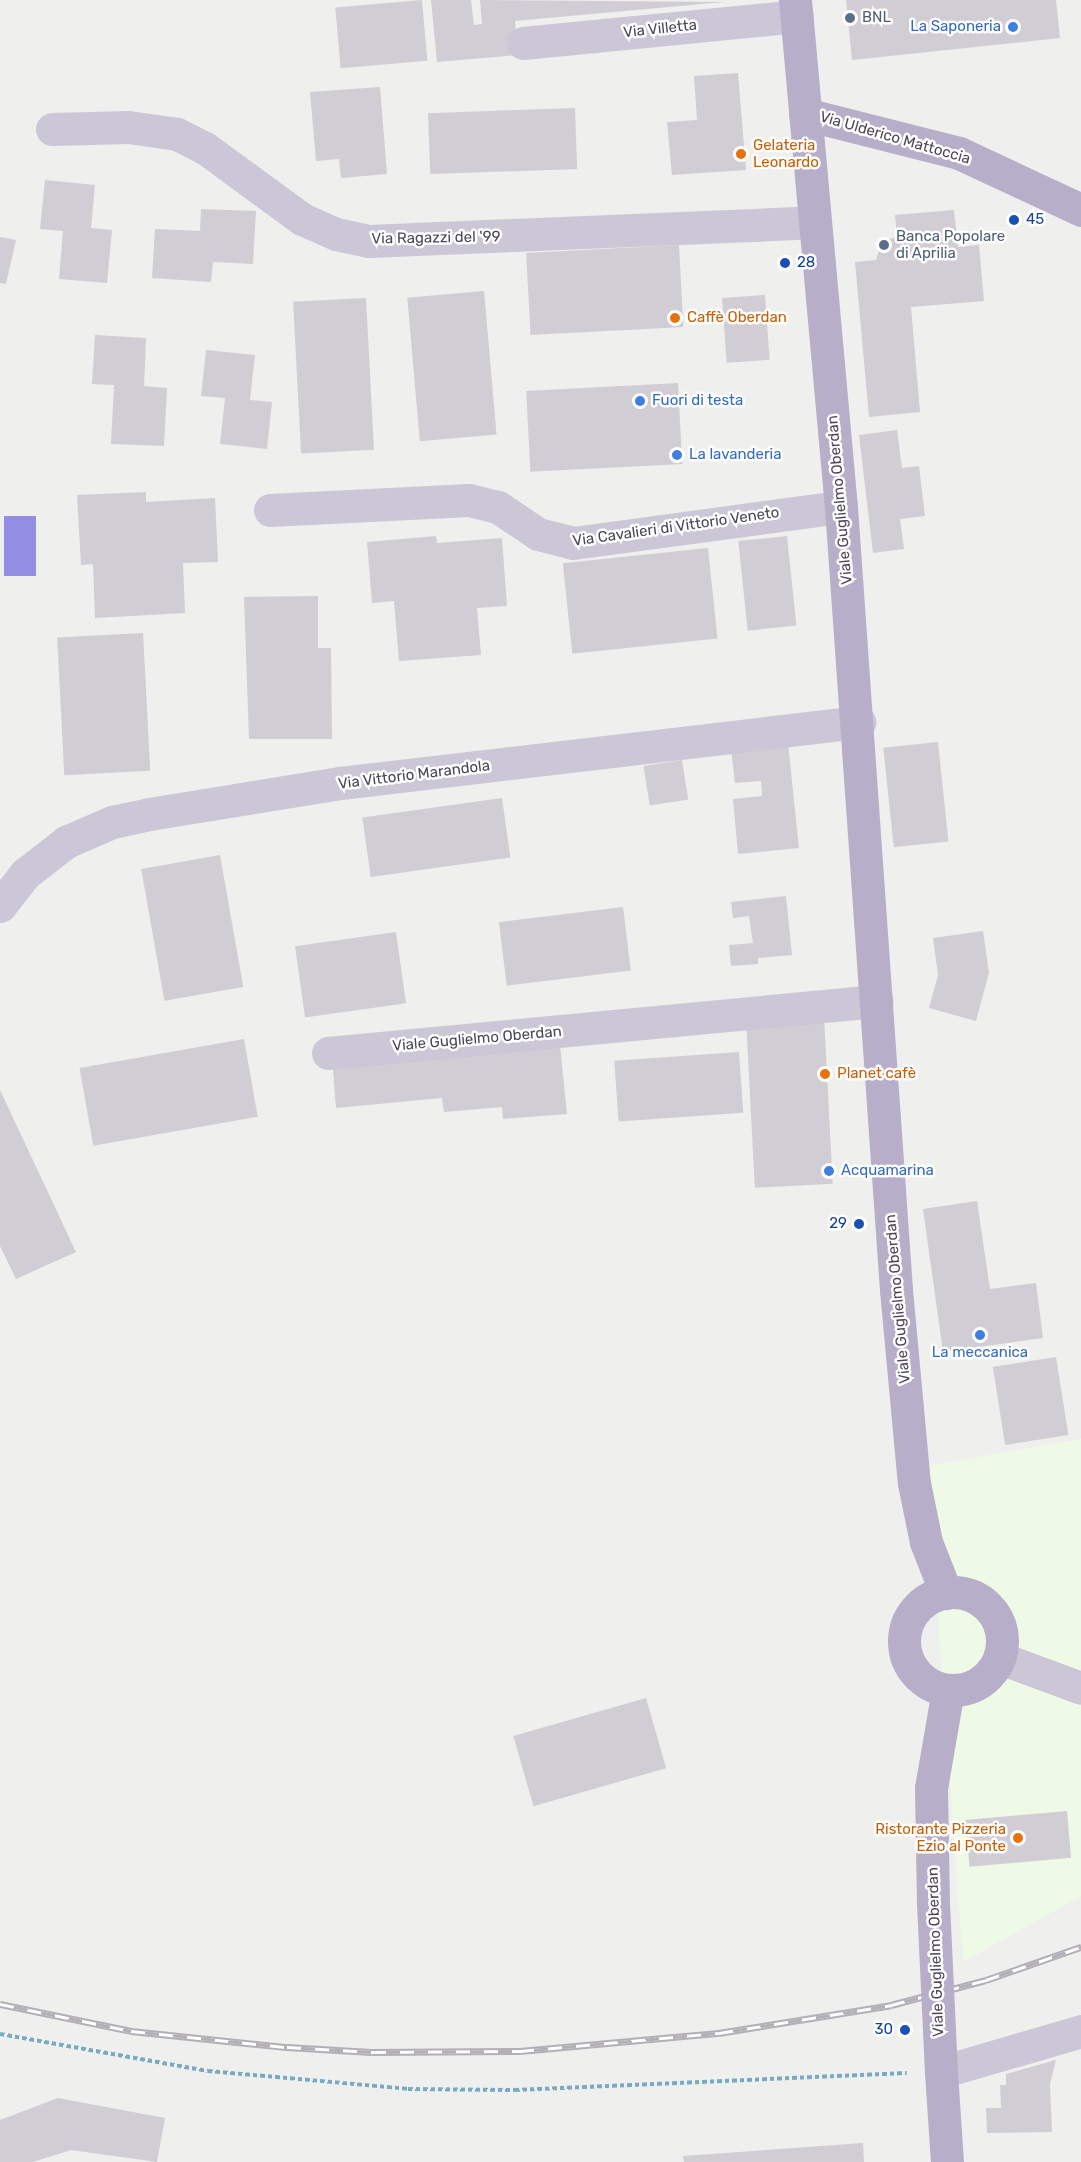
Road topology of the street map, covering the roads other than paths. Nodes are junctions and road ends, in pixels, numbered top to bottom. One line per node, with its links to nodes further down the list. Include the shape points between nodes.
1 (796, 8): 2 (street, Via Villetta); 3 (main road, Viale Guglielmo Oberdan)
2 (523, 43)
3 (805, 114): 5 (main road, Via Ulderico Mattoccia, via 959,153); 6 (main road, Viale Guglielmo Oberdan)
4 (51, 129): 6 (street, Via Ragazzi del '99, via 134,127 177,134 205,148 302,219 336,234 369,241)
5 (1081, 210)
6 (815, 222): 7 (main road, Viale Guglielmo Oberdan)
7 (841, 507): 8 (street, Via Cavalieri di Vittorio Veneto, via 573,543 538,534 498,507 470,500); 9 (main road, Viale Guglielmo Oberdan)
8 (270, 510)
9 (859, 722): 10 (street, Via Vittorio Marandola, via 340,783 148,813 112,822 66,842 25,874); 11 (main road, Viale Guglielmo Oberdan)
10 (0, 906)
11 (877, 1001): 12 (street, Viale Guglielmo Oberdan); 13 (main road, Viale Guglielmo Oberdan, via 914,1483 926,1542)
12 (328, 1053)
13 (946, 1593): 14 (main road, via 968,1593 994,1612 1001,1626); 16 (main road, via 922,1602 911,1614 903,1644 915,1673 927,1684)
14 (1000, 1658): 15 (street); 16 (main road, via 982,1681 969,1688)
15 (1081, 1688)
16 (948, 1690): 18 (main road, Viale Guglielmo Oberdan, bridge, via 931,1788)
17 (1081, 2031): 18 (street)
18 (941, 2072): 19 (main road, Viale Guglielmo Oberdan)
19 (947, 2162)

